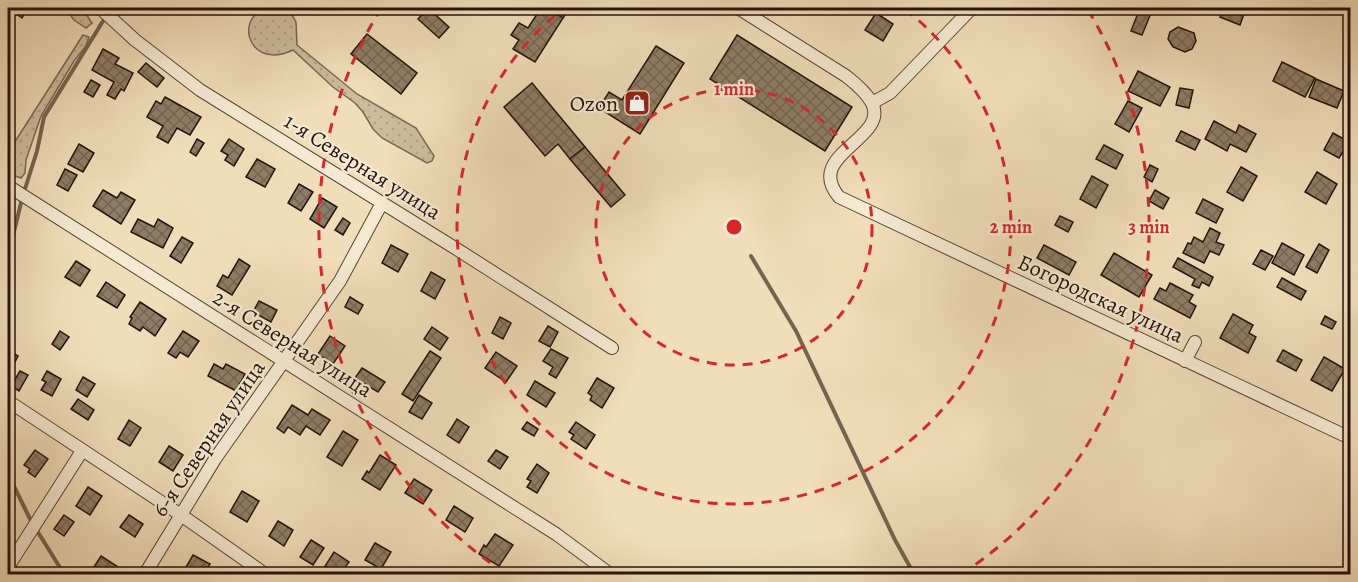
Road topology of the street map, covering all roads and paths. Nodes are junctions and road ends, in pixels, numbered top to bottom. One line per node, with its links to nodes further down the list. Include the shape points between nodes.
1 (100, 8): 6 (street, 1-я Северная улица, via 200,90)
2 (738, 8): 4 (street, via 846,76)
3 (972, 8): 4 (street, via 890,93)
4 (872, 103): 9 (street, Богородская улица, via 872,121 831,169 831,182 839,197)
5 (8, 186): 10 (street, 2-я Северная улица)
6 (382, 204): 8 (street, 1-я Северная улица); 10 (street, 6-я Северная улица, via 340,281)
7 (1195, 342): 9 (street)
8 (612, 348)
9 (1185, 361): 12 (street, Богородская улица)
10 (284, 363): 14 (street, 6-я Северная улица, via 215,459); 18 (street, 2-я Северная улица, via 556,534)
11 (8, 401): 13 (street)
12 (1350, 438)
13 (82, 450): 14 (street); 15 (street)
14 (181, 515): 16 (street, 6-я Северная улица); 17 (street)
15 (8, 567)
16 (146, 574)
17 (265, 574)
18 (610, 574)

